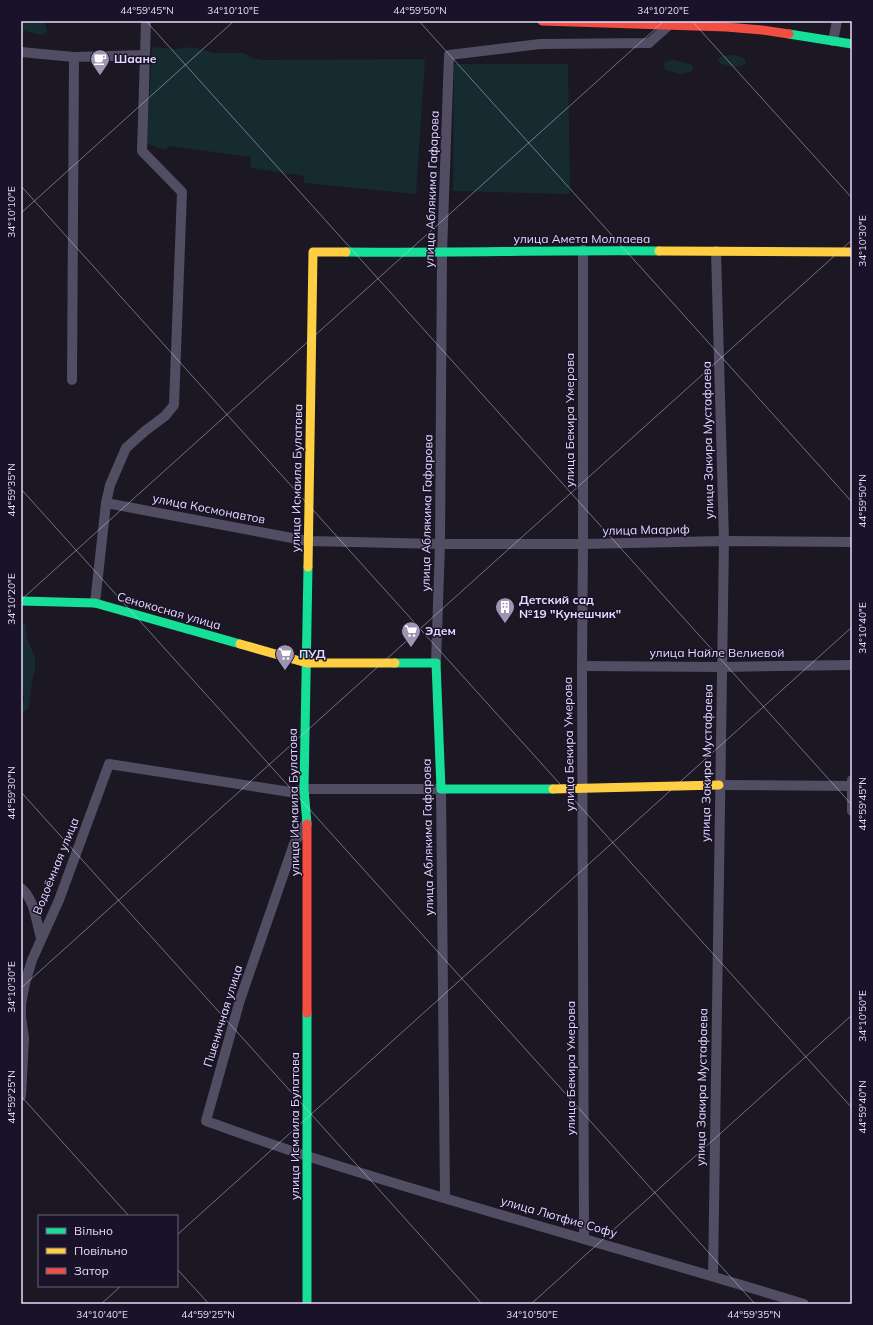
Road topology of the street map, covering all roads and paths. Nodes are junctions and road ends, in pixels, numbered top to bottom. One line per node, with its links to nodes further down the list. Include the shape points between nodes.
1 (146, 21): 10 (street)
2 (542, 21): 4 (street)
3 (837, 21): 7 (street)
4 (618, 22): 6 (street)
5 (745, 25): 6 (street); 7 (street)
6 (668, 26): 16 (street, улица Аблякима Гафарова, via 649,43 540,44 449,55)
7 (833, 41): 8 (street)
8 (852, 44)
9 (21, 52): 11 (street)
10 (145, 55): 11 (street); 18 (street, via 142,151 182,192 174,405 165,416 126,448 110,485)
11 (74, 57): 17 (street)
12 (583, 250): 13 (street, улица Амета Моллаева); 16 (street, улица Амета Моллаева); 23 (street, улица Бекира Умерова)
13 (716, 251): 15 (street, улица Амета Моллаева); 20 (street, улица Закира Мустафаева)
14 (313, 252): 16 (street, улица Амета Моллаева); 19 (street, улица Исмаила Булатова)
15 (852, 252)
16 (442, 253): 22 (street, улица Аблякима Гафарова)
17 (72, 380)
18 (106, 503): 19 (street, улица Космонавтов); 25 (street)
19 (308, 541): 22 (street, улица Космонавтов); 26 (street, улица Исмаила Булатова)
20 (724, 541): 21 (street, улица Маариф); 23 (street, улица Маариф); 30 (street, улица Закира Мустафаева)
21 (852, 542)
22 (440, 544): 23 (street, улица Маариф); 27 (street, улица Аблякима Гафарова)
23 (583, 544): 29 (street, улица Бекира Умерова)
24 (21, 601): 25 (street, Сенокосная улица)
25 (95, 603): 26 (street, Сенокосная улица)
26 (307, 663): 27 (street); 34 (street, улица Исмаила Булатова)
27 (436, 663): 35 (street, улица Аблякима Гафарова)
28 (852, 664): 30 (street, улица Найле Велиевой)
29 (582, 666): 30 (street, улица Найле Велиевой); 36 (street, улица Бекира Умерова)
30 (721, 667): 32 (street, улица Закира Мустафаева)
31 (852, 780): 33 (street)
32 (719, 785): 33 (street); 36 (street); 45 (street, улица Закира Мустафаева)
33 (852, 786): 37 (street)
34 (304, 789): 35 (street); 38 (street, улица Исмаила Булатова); 40 (street, Водоёмная улица, via 290,792 109,764 59,900)
35 (441, 789): 36 (street); 43 (street, улица Аблякима Гафарова)
36 (583, 789): 44 (street, улица Бекира Умерова)
37 (852, 811)
38 (307, 820): 42 (street, улица Исмаила Булатова); 42 (street, Пшеничная улица, via 294,844 240,1000 206,1121)
39 (21, 888): 40 (street, via 32,903)
40 (40, 938): 41 (street, Водоёмная улица, via 21,1004 24,1038)
41 (21, 1096)
42 (307, 1156): 43 (street, улица Лютфие Софу); 46 (street, улица Исмаила Булатова)
43 (445, 1198): 44 (street, улица Лютфие Софу)
44 (584, 1238): 45 (street, улица Лютфие Софу)
45 (713, 1276): 47 (street, улица Лютфие Софу)
46 (307, 1304)
47 (804, 1304)

